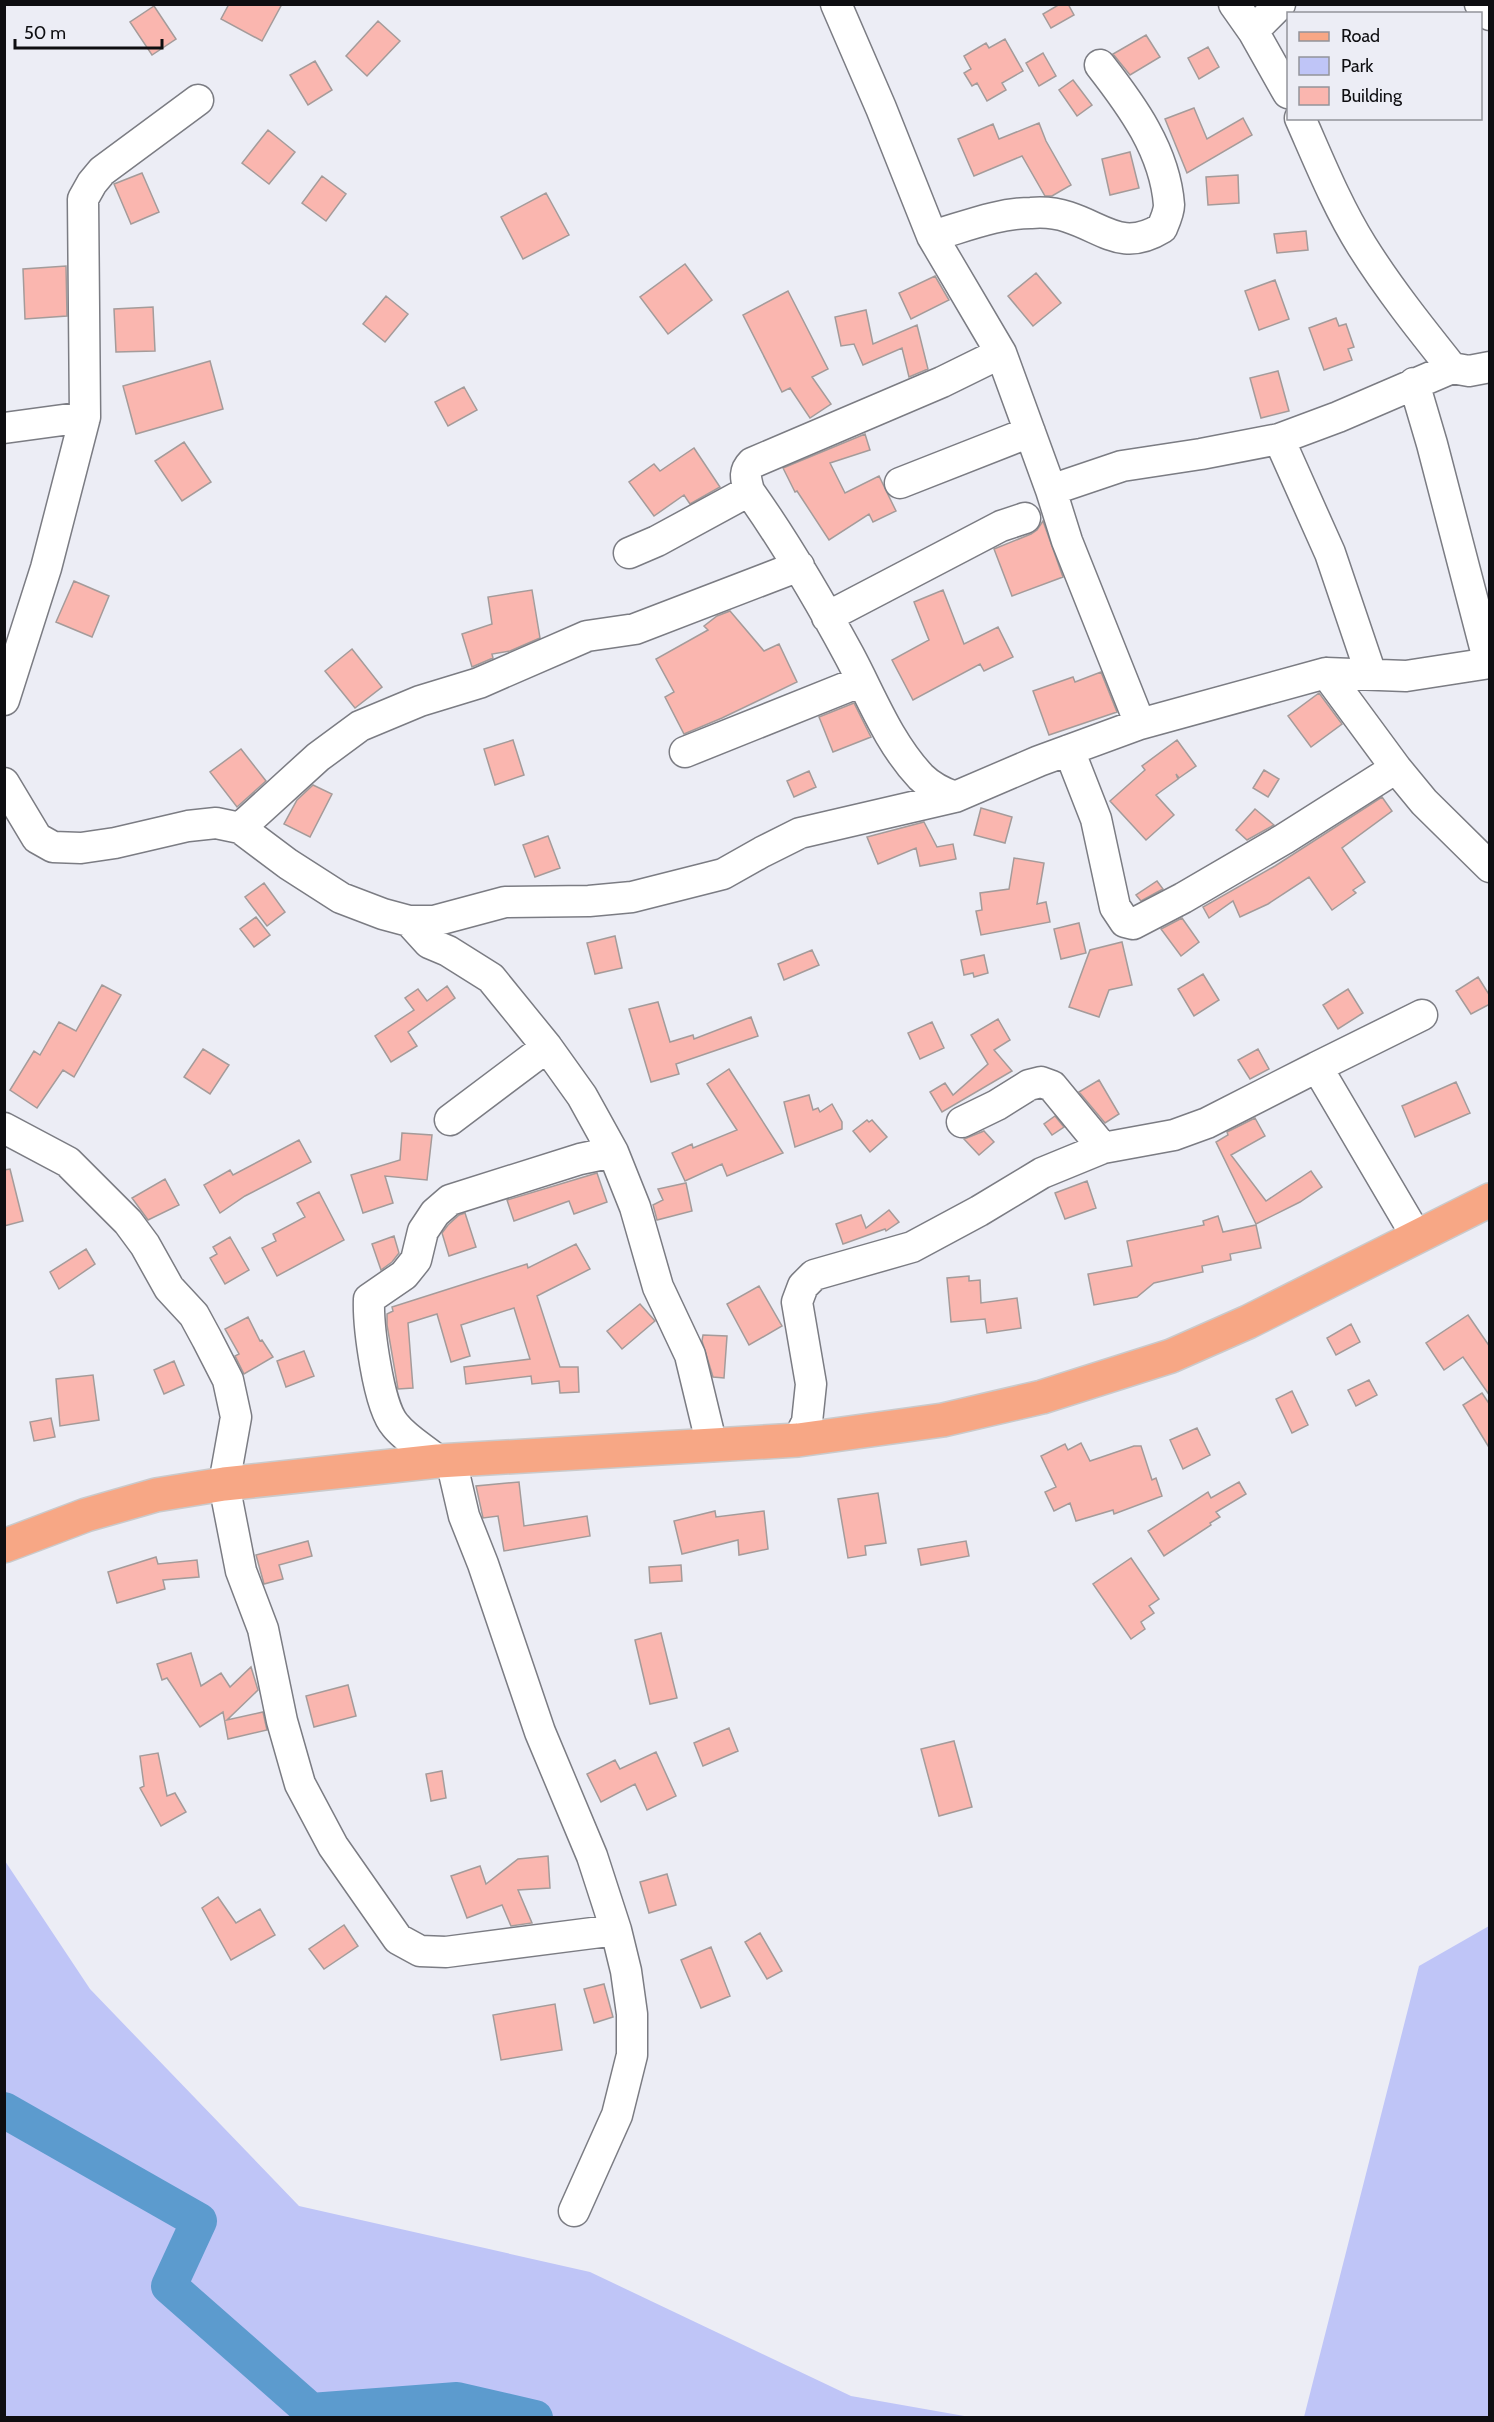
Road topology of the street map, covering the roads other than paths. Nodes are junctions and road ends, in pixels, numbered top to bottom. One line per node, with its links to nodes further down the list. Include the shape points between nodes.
1 (836, 4): 11 (street)
2 (1234, 4): 6 (street)
3 (1280, 4): 6 (street)
4 (1480, 4): 5 (street)
5 (1490, 15)
6 (1253, 31): 8 (street)
7 (1100, 64): 11 (street, via 1143,123 1160,162 1169,207 1162,228 1148,237 1120,239 1068,217 1028,213)
8 (1287, 91)
9 (198, 100): 16 (street, via 102,171 83,199)
10 (1301, 120): 14 (street, via 1361,245)
11 (932, 236): 12 (street)
12 (1001, 353): 18 (street); 22 (street, via 752,463 746,468)
13 (1490, 367): 14 (street, via 1469,371)
14 (1452, 368): 15 (street)
15 (1414, 383): 19 (street); 27 (street)
16 (85, 417): 17 (street); 31 (street, via 46,568)
17 (4, 428)
18 (1030, 432): 20 (street); 21 (street)
19 (1279, 439): 21 (street, via 1122,466); 29 (street, via 1329,553)
20 (900, 483)
21 (1051, 490): 32 (street, via 1066,541)
22 (748, 491): 24 (street); 25 (street)
23 (1025, 518): 26 (street, via 1001,526)
24 (629, 553)
25 (799, 566): 26 (street); 38 (street, via 635,629 587,636 479,683 420,701 360,726 318,757)
26 (827, 617): 30 (street)
27 (1489, 663): 29 (street, via 1406,676)
28 (1326, 673): 29 (street); 32 (street); 35 (street)
29 (1371, 674)
30 (862, 681): 34 (street); 37 (street, via 897,747 920,776 936,790)
31 (4, 700)
32 (1140, 724): 33 (street)
33 (1069, 750): 35 (street, via 1096,819 1115,907 1125,922 1133,924 1284,839); 37 (street)
34 (685, 752)
35 (1396, 768): 39 (street, via 1424,802)
36 (4, 783): 38 (street, via 37,838 52,847 115,843 188,826 216,824)
37 (955, 797): 40 (street, via 800,833 723,874 662,891 589,901 505,902 434,921)
38 (240, 828): 40 (street, via 341,898)
39 (1490, 867)
40 (409, 921): 42 (street, via 429,942 491,978)
41 (1422, 1015): 43 (street)
42 (547, 1047): 44 (street); 48 (street, via 582,1096)
43 (1317, 1067): 47 (street, via 1207,1124 1174,1135); 50 (street)
44 (450, 1120)
45 (962, 1122): 47 (street, via 1041,1082 1052,1086)
46 (4, 1128): 54 (street, via 68,1162 128,1222 169,1288 194,1315 228,1380 237,1417)
47 (1103, 1148): 51 (street, via 1042,1173 912,1247 814,1275 803,1286 797,1302 811,1384 807,1422)
48 (613, 1152): 52 (street, via 635,1208 658,1287 690,1355); 53 (street, via 450,1200 423,1231 416,1260 404,1275 369,1299 373,1345 389,1417)
49 (1490, 1200): 50 (main road)
50 (1416, 1237): 51 (main road, via 1248,1322 1171,1356 1042,1397 944,1420)
51 (798, 1440): 52 (main road)
52 (712, 1446): 53 (main road)
53 (445, 1460): 54 (main road); 56 (street, via 536,1721 592,1856)
54 (224, 1484): 55 (main road, via 146,1498 86,1515); 56 (street, via 241,1571 262,1629 300,1784 333,1846 398,1939 420,1951 446,1952)
55 (4, 1546)
56 (616, 1930): 57 (street, via 632,2014 632,2055 618,2115)
57 (574, 2211)

